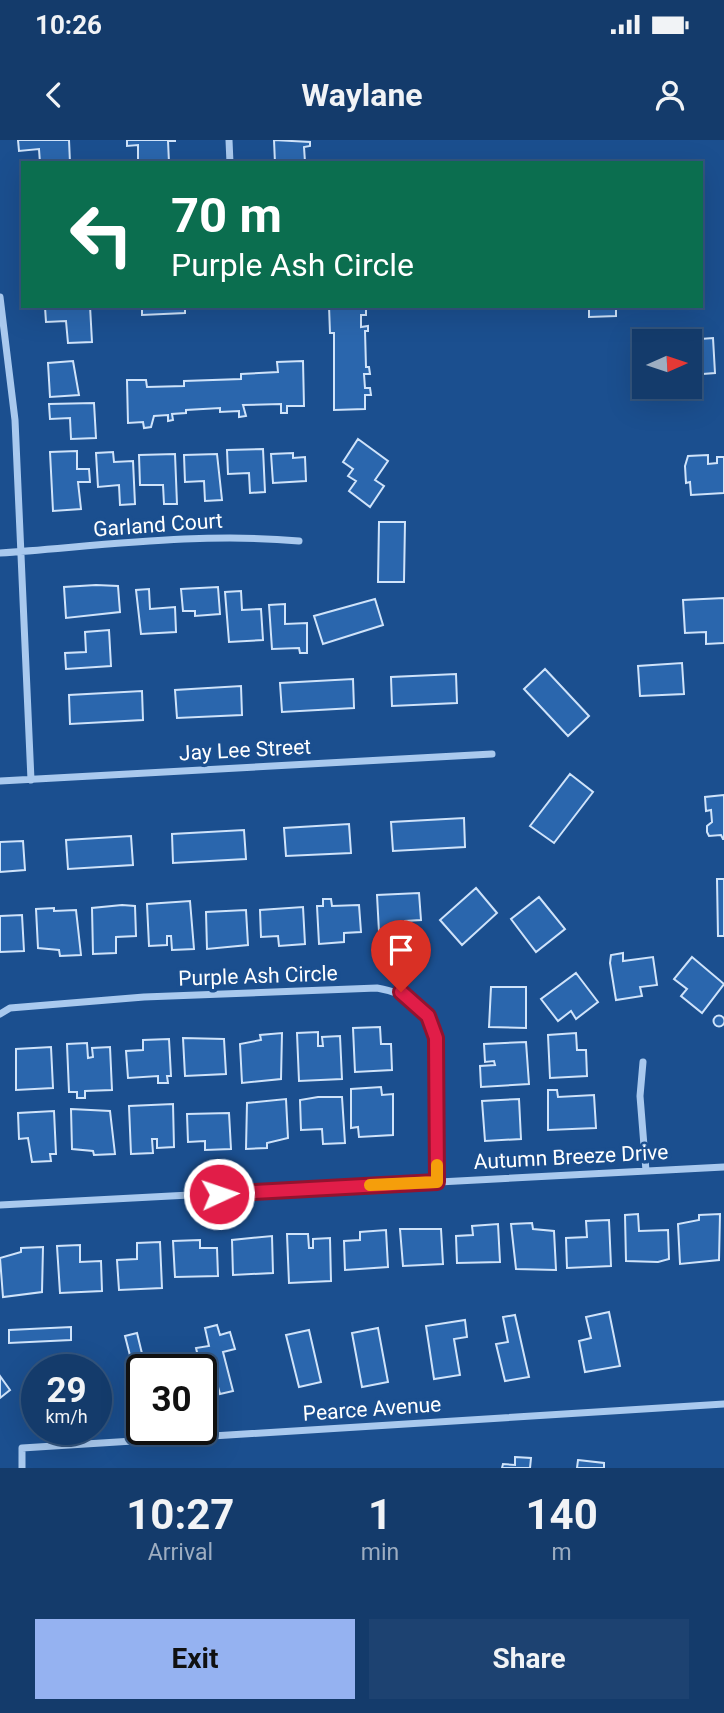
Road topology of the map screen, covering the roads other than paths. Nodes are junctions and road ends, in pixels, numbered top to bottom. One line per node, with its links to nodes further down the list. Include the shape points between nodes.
1 (229, 140): 2 (street)
2 (230, 161)
3 (0, 297): 4 (street)
4 (3, 326): 6 (street, via 15,420)
5 (299, 541): 6 (street, Garland Court, via 206,538)
6 (20, 552): 7 (street, Garland Court); 9 (street)
7 (0, 553)
8 (492, 754): 9 (street, Jay Lee Street)
9 (31, 780): 10 (street, Jay Lee Street)
10 (0, 781)
11 (0, 1014): 15 (street, Purple Ash Circle, via 10,1008 144,998 377,988 401,992 428,1016 436,1038)
12 (643, 1062): 14 (street, via 640,1096)
13 (724, 1167): 14 (street, Autumn Breeze Drive)
14 (646, 1171): 15 (street, Autumn Breeze Drive)
15 (437, 1182): 16 (street, Autumn Breeze Drive)
16 (0, 1205)
17 (724, 1404): 18 (street, Pearce Avenue, via 22,1448)
18 (22, 1468)

